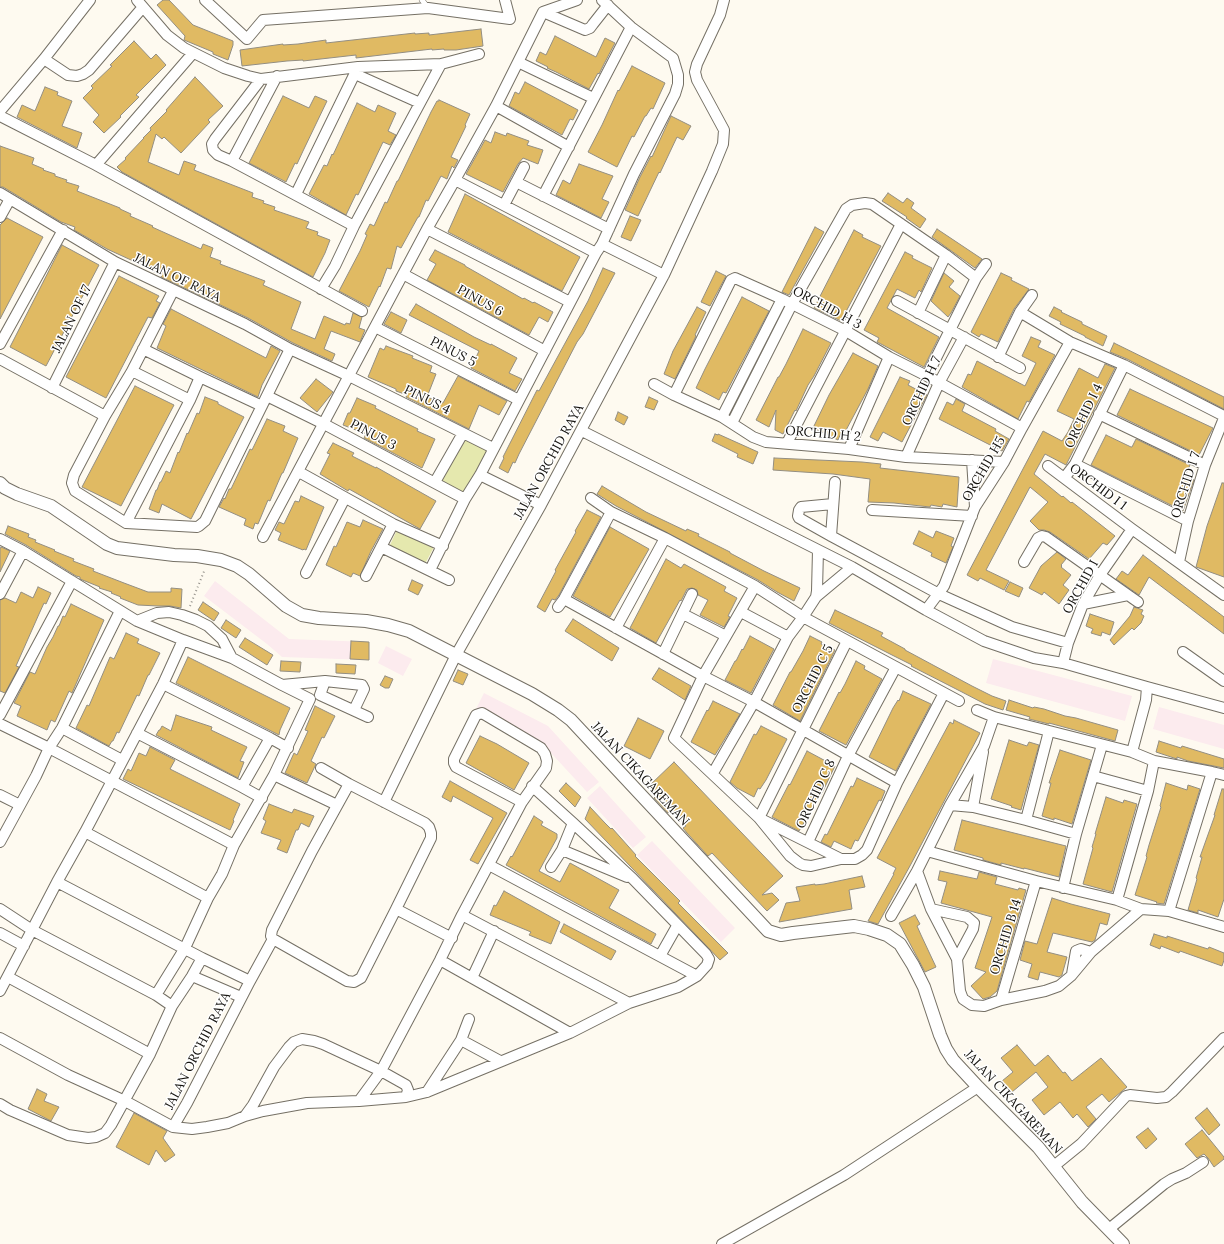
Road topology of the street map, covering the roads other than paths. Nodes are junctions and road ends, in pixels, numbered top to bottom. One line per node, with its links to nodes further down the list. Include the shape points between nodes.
1 (90, 0): 13 (street)
2 (205, 0): 8 (street, via 247,39 263,20)
3 (505, 0): 8 (street, via 510,19)
4 (577, 0): 9 (street)
5 (724, 0): 47 (street, JALAN ORCHID RAYA, via 696,72 697,80 724,130 723,144)
6 (605, 2): 9 (street, via 590,28 585,30); 10 (street)
7 (140, 3): 11 (street, via 167,35); 13 (street, via 89,70 83,74 68,75)
8 (425, 4)
9 (544, 12): 14 (street)
10 (631, 27): 19 (street); 39 (street, via 673,58 678,84)
11 (193, 53): 18 (street, via 224,68); 26 (street)
12 (479, 54): 15 (street)
13 (44, 59): 22 (street)
14 (518, 62): 19 (street); 21 (street)
15 (441, 64): 16 (street); 20 (street)
16 (357, 71): 17 (street); 20 (street); 31 (street)
17 (277, 76): 18 (street); 25 (street)
18 (261, 78): 25 (street, via 212,144 218,155)
19 (593, 98): 24 (street)
20 (420, 103): 37 (street)
21 (496, 106): 24 (street); 28 (street)
22 (0, 111)
23 (0, 116): 26 (street)
24 (569, 147): 32 (street)
25 (232, 161): 31 (street)
26 (96, 165): 49 (street)
27 (524, 167): 29 (street)
28 (455, 180): 34 (street); 38 (street)
29 (516, 182): 32 (street); 34 (street)
30 (0, 193): 33 (street, JALAN OF RAYA)
31 (296, 194): 37 (street)
32 (542, 196): 39 (street)
33 (10, 199): 35 (street); 40 (street, JALAN OF RAYA)
34 (504, 205): 42 (street)
35 (0, 217)
36 (901, 224): 43 (street); 55 (street, via 872,204 852,205 846,209); 61 (street)
37 (354, 226): 49 (street)
38 (426, 229): 46 (street); 54 (street)
39 (609, 229): 41 (street)
40 (63, 230): 44 (street, JALAN OF RAYA); 64 (street)
41 (602, 244): 42 (street); 47 (street)
42 (596, 253): 54 (street)
43 (946, 255): 48 (street); 58 (street)
44 (115, 262): 50 (street, JALAN OF RAYA); 79 (street, JALAN OF 17)
45 (986, 264): 48 (street)
46 (403, 274): 59 (street); 67 (street, PINUS 6)
47 (664, 275): 92 (street, JALAN ORCHID RAYA)
48 (976, 278): 60 (street)
49 (321, 289): 56 (street)
50 (173, 291): 65 (street); 66 (street, JALAN OF RAYA, via 245,324)
51 (1032, 295): 57 (street)
52 (782, 299): 55 (street, ORCHID H 3); 80 (street, ORCHID H 3, via 740,279 731,280); 87 (street)
53 (897, 301): 58 (street)
54 (570, 302): 67 (street)
55 (792, 304): 61 (street, ORCHID H 3); 89 (street)
56 (362, 311)
57 (1020, 312): 63 (street); 68 (street)
58 (918, 313): 60 (street)
59 (375, 327): 74 (street); 83 (street, PINUS 5)
60 (951, 330): 62 (street); 75 (street)
61 (846, 331): 69 (street, ORCHID H 3); 94 (street)
62 (964, 337): 68 (street); 77 (street, ORCHID H 7)
63 (1070, 342): 71 (street); 91 (street, ORCHID H5)
64 (0, 344)
65 (143, 349): 73 (street); 76 (street)
66 (290, 349): 74 (street, JALAN OF RAYA); 81 (street)
67 (545, 351): 83 (street)
68 (998, 356): 72 (street)
69 (889, 357): 75 (street, ORCHID H 3); 96 (street)
70 (0, 359): 79 (street)
71 (1124, 365): 85 (street, ORCHID I 4); 88 (street)
72 (1020, 368)
73 (132, 371): 82 (street); 86 (street)
74 (348, 376): 90 (street); 93 (street, PINUS 4)
75 (928, 376): 77 (street, ORCHID H 3)
76 (200, 377): 82 (street); 84 (street)
77 (939, 383): 91 (street, ORCHID H 3); 97 (street, ORCHID H 7)
78 (654, 384): 80 (street, ORCHID H 2)
79 (52, 388): 86 (street)
80 (674, 395): 87 (street, ORCHID H 2)
81 (267, 396): 84 (street); 90 (street, PINUS 3)
82 (190, 400): 118 (street)
83 (519, 400): 95 (street)
84 (262, 406): 118 (street, via 202,524 197,527)
85 (1099, 414): 100 (street, ORCHID I 4); 102 (street)
86 (105, 416): 118 (street, via 74,475 72,484 75,490)
87 (722, 417): 89 (street, ORCHID H 2)
88 (1224, 417): 102 (street, ORCHID I 7)
89 (732, 423): 94 (street, ORCHID H 2, via 752,437 766,442)
90 (324, 424): 103 (street); 106 (street, PINUS 3)
91 (1022, 428): 99 (street, ORCHID H5)
92 (582, 431): 113 (street, JALAN ORCHID RAYA); 128 (street)
93 (463, 432): 95 (street, PINUS 4); 106 (street)
94 (787, 443): 96 (street, ORCHID H 2)
95 (493, 448): 104 (street)
96 (849, 449): 97 (street, ORCHID H 2)
97 (906, 456): 98 (street, ORCHID H 2)
98 (972, 460): 99 (street, ORCHID H 2); 115 (street)
99 (1004, 462): 115 (street, ORCHID H5)
100 (1074, 464): 105 (street, ORCHID I 4); 117 (street)
101 (1048, 466): 105 (street, ORCHID I 1)
102 (1205, 466): 117 (street, ORCHID I 7)
103 (299, 472): 109 (street); 122 (street)
104 (480, 475): 111 (street); 113 (street)
105 (1065, 477): 120 (street, ORCHID I 1)
106 (435, 482): 111 (street, PINUS 3)
107 (835, 482): 112 (street)
108 (0, 483): 163 (street, JALAN CIKAGAREMAN, via 17,494 51,506 117,548 221,560 248,574 286,606 302,615 388,625 409,631)
109 (345, 498): 119 (street); 133 (street)
110 (591, 498): 116 (street)
111 (466, 500): 125 (street)
112 (833, 504): 121 (street); 121 (street, via 801,507 798,513 799,518)
113 (542, 506): 163 (street, JALAN ORCHID RAYA)
114 (872, 510): 115 (street)
115 (974, 511): 142 (street, ORCHID H5)
116 (611, 512): 123 (street); 145 (street)
117 (1188, 521): 130 (street, ORCHID I 7)
118 (126, 523)
119 (393, 524): 125 (street); 126 (street)
120 (1132, 529): 130 (street, ORCHID I 1); 134 (street, ORCHID I)
121 (831, 536): 142 (street)
122 (263, 537)
123 (665, 538): 138 (street); 155 (street)
124 (0, 539): 127 (street)
125 (443, 546): 131 (street)
126 (382, 547): 131 (street); 135 (street)
127 (23, 551): 137 (street); 140 (street)
128 (819, 555): 132 (street); 139 (street)
129 (1024, 562): 134 (street, via 1038,538 1042,536)
130 (1178, 562): 144 (street, ORCHID I 1)
131 (430, 570): 136 (street)
132 (848, 570): 139 (street); 149 (street)
133 (306, 573)
134 (1100, 575): 143 (street); 147 (street, ORCHID I)
135 (366, 576)
136 (449, 580)
137 (72, 581): 150 (street); 180 (street)
138 (755, 586): 151 (street); 153 (street)
139 (818, 593): 153 (street)
140 (0, 594)
141 (692, 594): 152 (street)
142 (939, 594): 149 (street, ORCHID H5); 160 (street, via 1012,627)
143 (1128, 595): 146 (street); 147 (street)
144 (1224, 595)
145 (564, 599): 148 (street); 155 (street)
146 (1138, 602)
147 (1084, 604): 160 (street, ORCHID I)
148 (558, 608)
149 (926, 610): 165 (street, via 984,641 1034,658)
150 (120, 611): 154 (street); 184 (street)
151 (741, 612): 156 (street); 157 (street)
152 (683, 614): 156 (street); 162 (street)
153 (803, 618): 157 (street); 159 (street)
154 (137, 621): 158 (street); 164 (street, via 157,613 169,612 186,616 208,626 222,639)
155 (616, 628): 162 (street)
156 (726, 636): 167 (street)
157 (788, 637): 176 (street)
158 (183, 640): 164 (street); 170 (street)
159 (847, 641): 166 (street); 185 (street, ORCHID C 5)
160 (1068, 643): 165 (street, ORCHID I)
161 (1183, 652): 169 (street)
162 (663, 654): 167 (street)
163 (456, 655): 211 (street, JALAN ORCHID RAYA); 276 (street, JALAN CIKAGAREMAN, via 532,694 571,720 768,931 781,935 854,926 887,936 900,944 924,987 946,1048 958,1066)
164 (232, 658): 171 (street)
165 (1063, 663): 172 (street)
166 (896, 667): 173 (street); 194 (street, ORCHID C 8)
167 (704, 676): 176 (street); 199 (street, via 674,738)
168 (325, 681): 171 (street); 174 (street); 178 (street, via 362,685 364,689)
169 (1224, 681)
170 (163, 684): 187 (street); 188 (street)
171 (282, 685): 174 (street)
172 (1147, 687): 177 (street); 193 (street)
173 (944, 693): 175 (street); 204 (street)
174 (315, 697): 178 (street); 192 (street)
175 (959, 701)
176 (754, 702): 185 (street); 199 (street)
177 (1224, 708)
178 (354, 710): 181 (street)
179 (977, 710): 182 (street)
180 (0, 715)
181 (368, 717)
182 (994, 717): 186 (street); 190 (street)
183 (0, 724): 191 (street)
184 (62, 728): 191 (street); 195 (street)
185 (802, 729): 194 (street); 217 (street, ORCHID C 5)
186 (1049, 731): 189 (street); 218 (street)
187 (137, 733): 195 (street); 207 (street)
188 (270, 738): 192 (street); 207 (street)
189 (1102, 745): 193 (street); 202 (street)
190 (984, 746): 215 (street); 216 (street)
191 (49, 748): 203 (street); 213 (street)
192 (288, 748): 200 (street)
193 (1132, 752): 196 (street)
194 (848, 756): 204 (street); 223 (street, ORCHID C 8)
195 (122, 760): 203 (street)
196 (1154, 761): 198 (street); 208 (street)
197 (321, 768): 205 (street)
198 (1212, 772): 201 (street); 241 (street)
199 (713, 773): 217 (street)
200 (274, 775): 210 (street); 214 (street)
201 (1224, 775)
202 (1093, 776): 208 (street); 221 (street)
203 (111, 781): 220 (street); 224 (street)
204 (897, 782): 227 (street, via 867,850 855,860)
205 (349, 784): 211 (street); 214 (street, JALAN ORCHID RAYA)
206 (532, 786): 212 (street); 212 (street, via 546,768 547,761 541,748 482,713 476,715 454,759 456,767); 219 (street)
207 (242, 788): 210 (street)
208 (1148, 791): 236 (street)
209 (0, 795): 213 (street)
210 (262, 798): 224 (street)
211 (384, 802): 239 (street, via 425,823 431,833 431,838)
212 (522, 802): 228 (street)
213 (20, 805): 222 (street)
214 (337, 805): 250 (street, JALAN ORCHID RAYA, via 272,930)
215 (950, 805): 216 (street); 226 (street)
216 (973, 807): 218 (street)
217 (759, 818): 223 (street); 227 (street, via 790,856 804,865 811,866)
218 (1026, 820): 221 (street)
219 (574, 823): 225 (street); 231 (street)
220 (85, 832): 233 (street); 235 (street)
221 (1076, 834): 234 (street)
222 (0, 842)
223 (808, 842): 227 (street)
224 (234, 845): 235 (street)
225 (562, 850): 229 (street); 231 (street)
226 (927, 851): 230 (street); 232 (street)
227 (841, 859)
228 (489, 865): 242 (street); 253 (street)
229 (552, 867)
230 (917, 871): 240 (street); 243 (street)
231 (633, 879): 245 (street)
232 (1036, 881): 234 (street); 265 (street, ORCHID B 14)
233 (57, 882): 246 (street); 252 (street)
234 (1063, 888): 236 (street)
235 (208, 898): 252 (street)
236 (1117, 900): 237 (street)
237 (1141, 908): 241 (street); 265 (street, via 1091,952 1082,949 1076,951 1071,976 1059,986)
238 (0, 909): 246 (street)
239 (396, 909): 249 (street); 250 (street, via 361,978 354,982 347,981)
240 (931, 909): 255 (street); 255 (street, via 967,916 974,923 974,929)
241 (1169, 911): 244 (street)
242 (462, 916): 247 (street); 249 (street)
243 (891, 916)
244 (1223, 923)
245 (678, 926): 253 (street); 258 (street, via 709,959)
246 (32, 930): 251 (street); 263 (street)
247 (494, 931): 260 (street); 266 (street)
248 (0, 933): 251 (street)
249 (452, 938): 256 (street)
250 (273, 939): 261 (street, JALAN ORCHID RAYA)
251 (24, 946): 259 (street)
252 (185, 948): 254 (street); 263 (street)
253 (660, 956): 258 (street)
254 (202, 958): 257 (street); 261 (street)
255 (957, 959): 265 (street, via 963,999 972,1005 984,1006)
256 (440, 960): 260 (street); 275 (street)
257 (192, 976): 264 (street); 267 (street)
258 (697, 976): 266 (street, via 678,986)
259 (8, 977): 262 (street); 273 (street)
260 (472, 978): 269 (street)
261 (250, 981): 264 (street, JALAN ORCHID RAYA)
262 (0, 991)
263 (156, 995): 267 (street)
264 (241, 997): 283 (street, JALAN ORCHID RAYA)
265 (1001, 1000)
266 (629, 1003): 269 (street)
267 (172, 1006): 273 (street)
268 (469, 1020): 272 (street)
269 (570, 1033): 274 (street)
270 (0, 1038): 279 (street, JALAN ORCHID RAYA, via 68,1075)
271 (1224, 1038): 285 (street, via 1166,1097 1126,1096 1081,1144)
272 (461, 1040): 274 (street); 277 (street)
273 (150, 1054): 279 (street)
274 (500, 1061): 277 (street)
275 (381, 1070): 278 (street, via 406,1086); 280 (street); 282 (street, via 314,1041 298,1040 289,1047 274,1067)
276 (978, 1087): 285 (street, JALAN CIKAGAREMAN); 287 (street, via 844,1175)
277 (427, 1092): 278 (street)
278 (406, 1098): 280 (street)
279 (125, 1101): 281 (street, via 105,1133 88,1138 68,1135); 283 (street, JALAN ORCHID RAYA)
280 (359, 1101): 282 (street, via 307,1103)
281 (0, 1104)
282 (245, 1116): 283 (street, via 207,1127)
283 (174, 1127)
284 (1203, 1162): 286 (street, via 1164,1184)
285 (1054, 1166): 286 (street, JALAN CIKAGAREMAN, via 1082,1202)
286 (1109, 1229): 288 (street, JALAN CIKAGAREMAN)
287 (722, 1244)
288 (1123, 1244)

